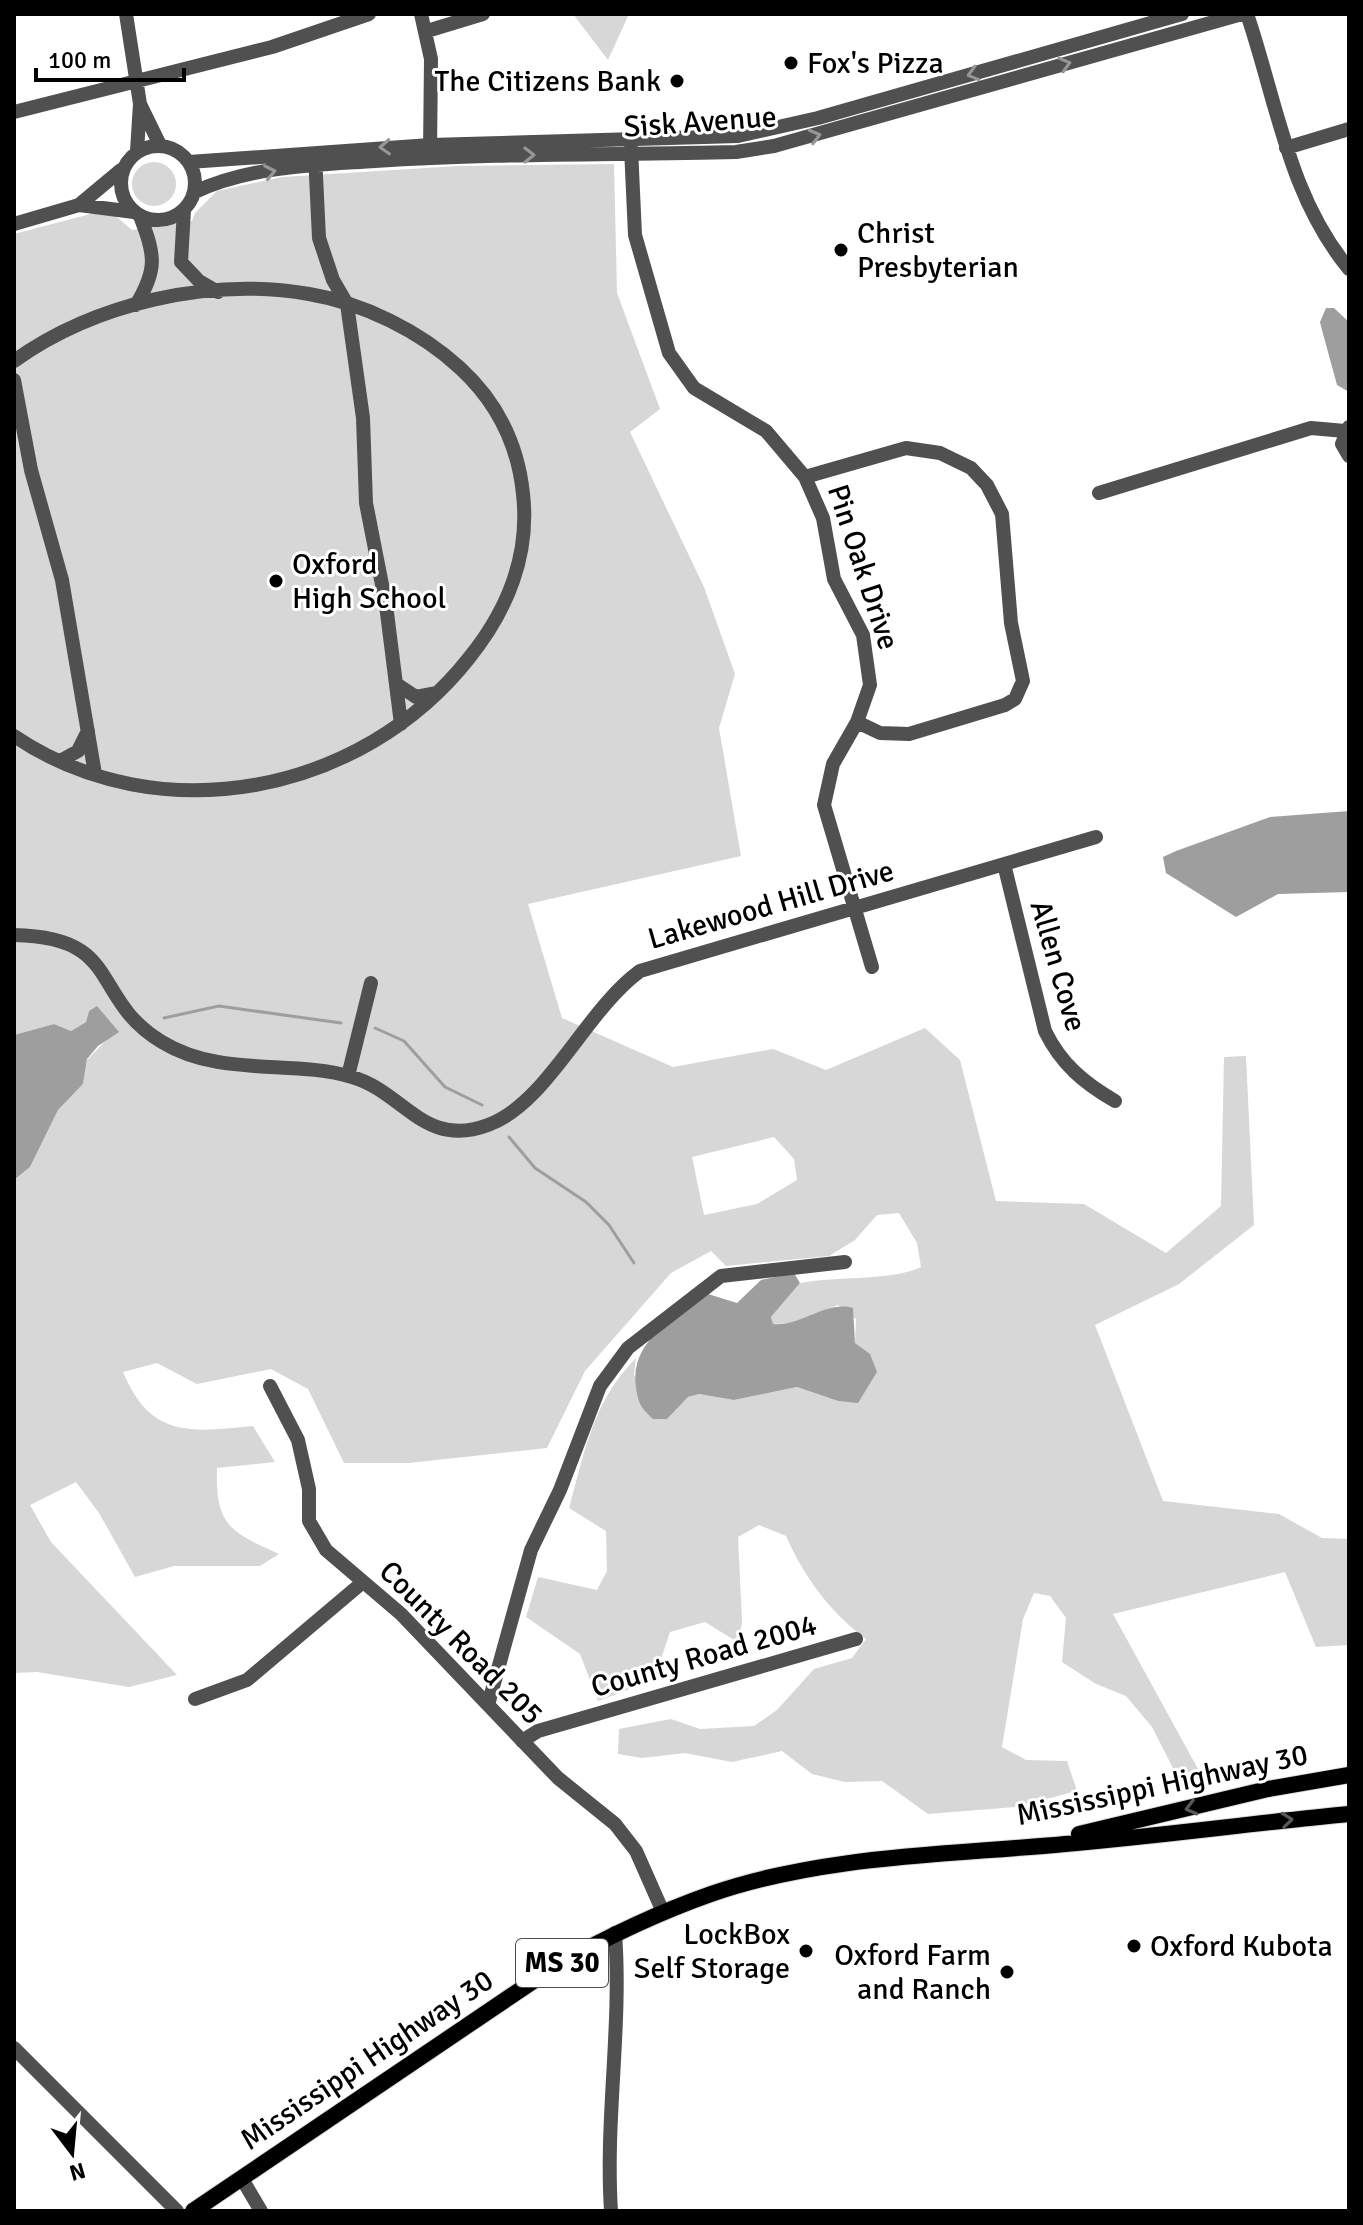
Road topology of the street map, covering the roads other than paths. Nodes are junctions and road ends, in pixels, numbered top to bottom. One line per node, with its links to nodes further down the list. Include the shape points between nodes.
1 (126, 14): 8 (street)
2 (369, 14): 8 (street, via 272,47)
3 (421, 14): 7 (street)
4 (483, 14): 7 (street)
5 (1182, 14): 13 (street, Sisk Avenue, one-way to 13, via 777,128)
6 (1244, 14): 13 (street, Sisk Avenue, one-way to 6, via 736,152 774,146); 14 (street)
7 (427, 31): 16 (street)
8 (137, 80): 9 (street); 10 (street)
9 (140, 104): 12 (street); 15 (street)
10 (14, 112)
11 (1349, 129): 14 (street)
12 (160, 145): 15 (street); 18 (street, via 177,150)
13 (631, 146): 16 (street, Sisk Avenue); 37 (street, Pin Oak Drive, via 635,235 669,353 694,388 766,431)
14 (1286, 148): 27 (street, via 1317,225)
15 (137, 151): 19 (street)
16 (430, 151): 17 (street, Sisk Avenue)
17 (316, 158): 18 (street, Sisk Avenue); 20 (street, Sisk Avenue, one-way to 17, via 212,183); 31 (street, via 319,238)
18 (189, 162): 20 (street)
19 (124, 166): 21 (street); 23 (street, via 121,191)
20 (195, 192): 22 (street)
21 (79, 205): 23 (street); 24 (street)
22 (184, 210): 23 (street, via 163,220); 26 (street)
23 (138, 214): 25 (street)
24 (14, 224)
25 (154, 258): 30 (street); 32 (street, via 152,279)
26 (181, 262): 28 (street); 29 (street)
27 (1349, 269)
28 (218, 292): 29 (street); 31 (street, via 271,289)
29 (184, 295): 30 (street)
30 (165, 298): 32 (street)
31 (347, 304): 39 (street, via 363,418 366,503); 40 (street, via 442,350 470,376 491,398 521,472 523,542 505,605 486,637)
32 (136, 305): 33 (street, via 69,329)
33 (14, 361)
34 (14, 380): 43 (street, via 31,470 62,580)
35 (1347, 429): 36 (street, via 1342,444); 38 (street, via 1311,428)
36 (1349, 456)
37 (805, 477): 41 (street, Pin Oak Drive, via 823,518 834,579 861,631 869,661 870,685); 41 (street, via 906,448 932,451 971,468 1002,514 1021,691 1005,705 909,734 880,733)
38 (1099, 493)
39 (398, 685): 40 (street, via 416,697); 42 (street)
40 (438, 693): 42 (street)
41 (857, 722): 49 (street, Pin Oak Drive, via 833,764 824,805)
42 (401, 724): 46 (street, via 340,760 263,785 182,791)
43 (88, 731): 45 (street, via 78,751); 46 (street)
44 (14, 736): 45 (street)
45 (60, 761): 46 (street)
46 (95, 774)
47 (1096, 837): 48 (street, Lakewood Hill Drive)
48 (1004, 864): 49 (street, Lakewood Hill Drive); 54 (street, Allen Cove, via 1045,1031 1075,1074)
49 (853, 906): 51 (street, Pin Oak Drive); 53 (street, Lakewood Hill Drive, via 640,971 616,989 529,1099 488,1125 440,1130 369,1083)
50 (14, 935): 53 (street, Lakewood Hill Drive, via 76,945 99,966 136,1022 179,1051 228,1064)
51 (872, 967)
52 (371, 983): 53 (street)
53 (348, 1076)
54 (1115, 1101)
55 (845, 1262): 60 (street, via 721,1276 628,1348 600,1386 531,1550)
56 (270, 1386): 57 (street, County Road 205, via 306,1466 313,1532)
57 (363, 1582): 59 (street, via 247,1680); 60 (street, County Road 205)
58 (856, 1639): 61 (street, County Road 2004, via 538,1731)
59 (195, 1699)
60 (488, 1705): 61 (street, County Road 205)
61 (522, 1741): 67 (street, County Road 205, via 628,1838)
62 (1349, 1775): 63 (main road, Mississippi Highway 30 / MS 30)
63 (1234, 1797): 65 (main road); 66 (main road, Mississippi Highway 30 / MS 30, one-way to 66, via 1104,1829)
64 (1349, 1814): 65 (main road, Mississippi Highway 30 / MS 30, one-way to 64)
65 (1238, 1824): 66 (main road, Mississippi Highway 30 / MS 30)
66 (987, 1849): 67 (main road, Mississippi Highway 30 / MS 30, via 762,1879)
67 (663, 1912): 68 (main road, Mississippi Highway 30 / MS 30)
68 (615, 1933): 70 (main road, Mississippi Highway 30 / MS 30, via 557,1965); 74 (street)
69 (14, 2048): 71 (street)
70 (242, 2179): 72 (main road, Mississippi Highway 30 / MS 30); 73 (street)
71 (177, 2211)
72 (193, 2211)
73 (261, 2211)
74 (611, 2211)

